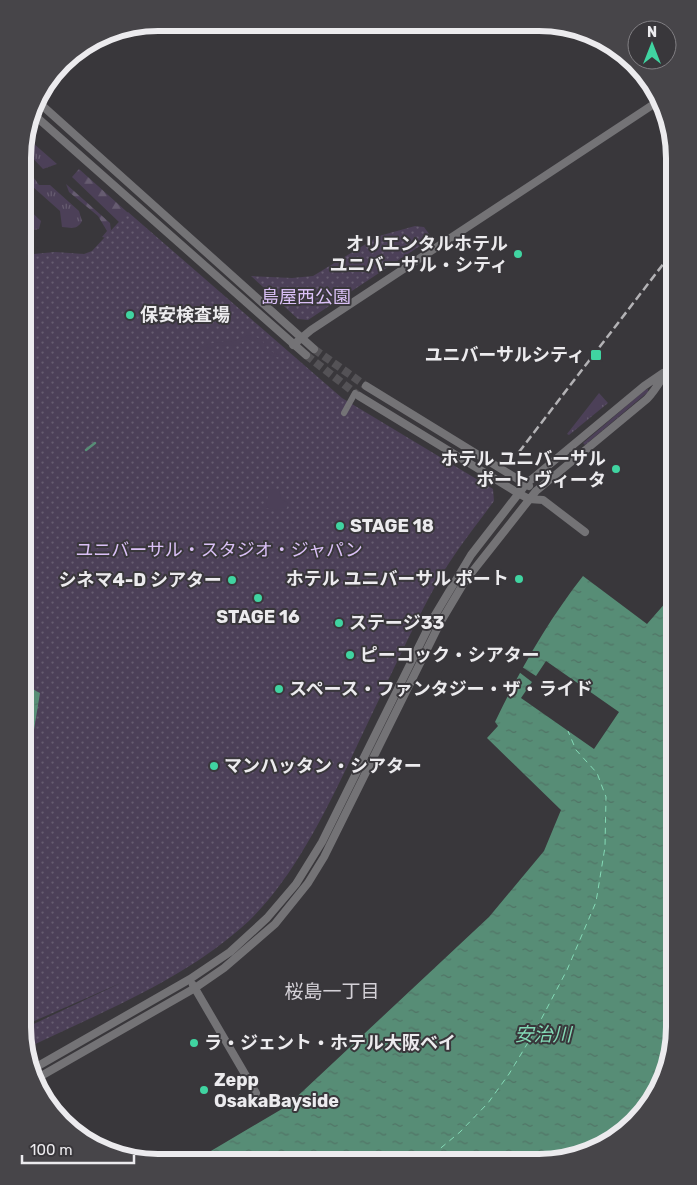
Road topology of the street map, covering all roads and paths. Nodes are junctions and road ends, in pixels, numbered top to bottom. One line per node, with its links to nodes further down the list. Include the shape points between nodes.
1 (653, 104): 4 (street)
2 (42, 106): 4 (street)
3 (38, 119): 5 (street)
4 (302, 337): 5 (street); 6 (street)
5 (293, 345): 7 (street)
6 (314, 349)
7 (306, 355)
8 (665, 372): 12 (street); 13 (street, via 655,392)
9 (366, 386): 12 (street)
10 (357, 395): 11 (street); 14 (street)
11 (344, 413)
12 (526, 484): 13 (street); 14 (street)
13 (536, 491): 15 (street); 16 (street)
14 (518, 493): 15 (street); 18 (street, via 450,588 304,871 256,929 230,952)
15 (529, 498): 16 (street); 19 (street, via 465,581 440,623 331,845 308,883 255,944)
16 (542, 500): 17 (street)
17 (585, 532)
18 (190, 979): 19 (street); 20 (street)
19 (195, 988): 21 (street); 22 (street)
20 (38, 1066)
21 (41, 1076)
22 (256, 1093)

